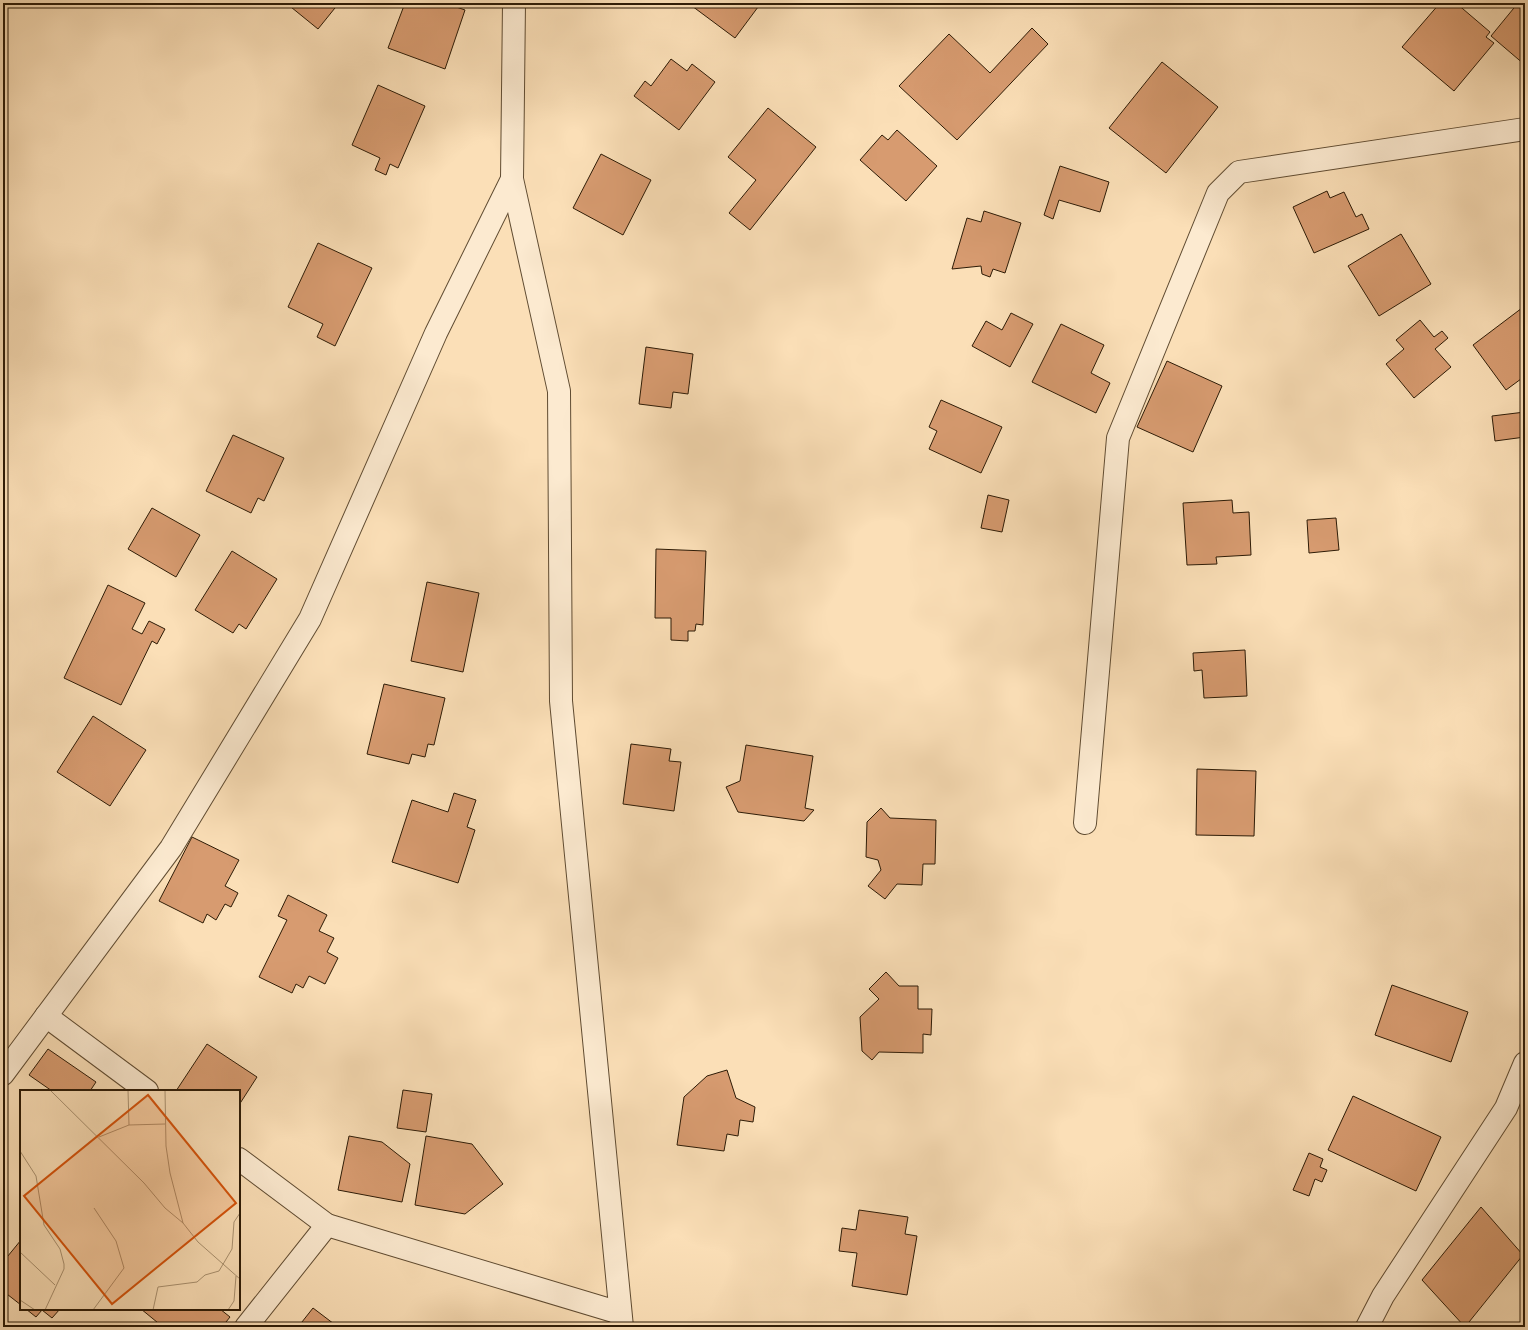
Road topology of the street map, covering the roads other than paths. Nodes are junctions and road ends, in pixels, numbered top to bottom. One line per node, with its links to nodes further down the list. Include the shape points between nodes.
1 (514, 3): 3 (street)
2 (1525, 129): 4 (street, via 1239,172 1218,193 1118,438)
3 (512, 178): 5 (street, via 436,332 310,619 171,848); 11 (street, via 559,391 561,701)
4 (1085, 822)
5 (46, 1016): 7 (street); 8 (street)
6 (1525, 1062): 13 (street, via 1506,1108 1383,1296)
7 (3, 1074)
8 (146, 1090)
9 (240, 1161): 10 (street)
10 (327, 1225): 11 (street); 12 (street)
11 (621, 1320)
12 (246, 1327)
13 (1367, 1327)

